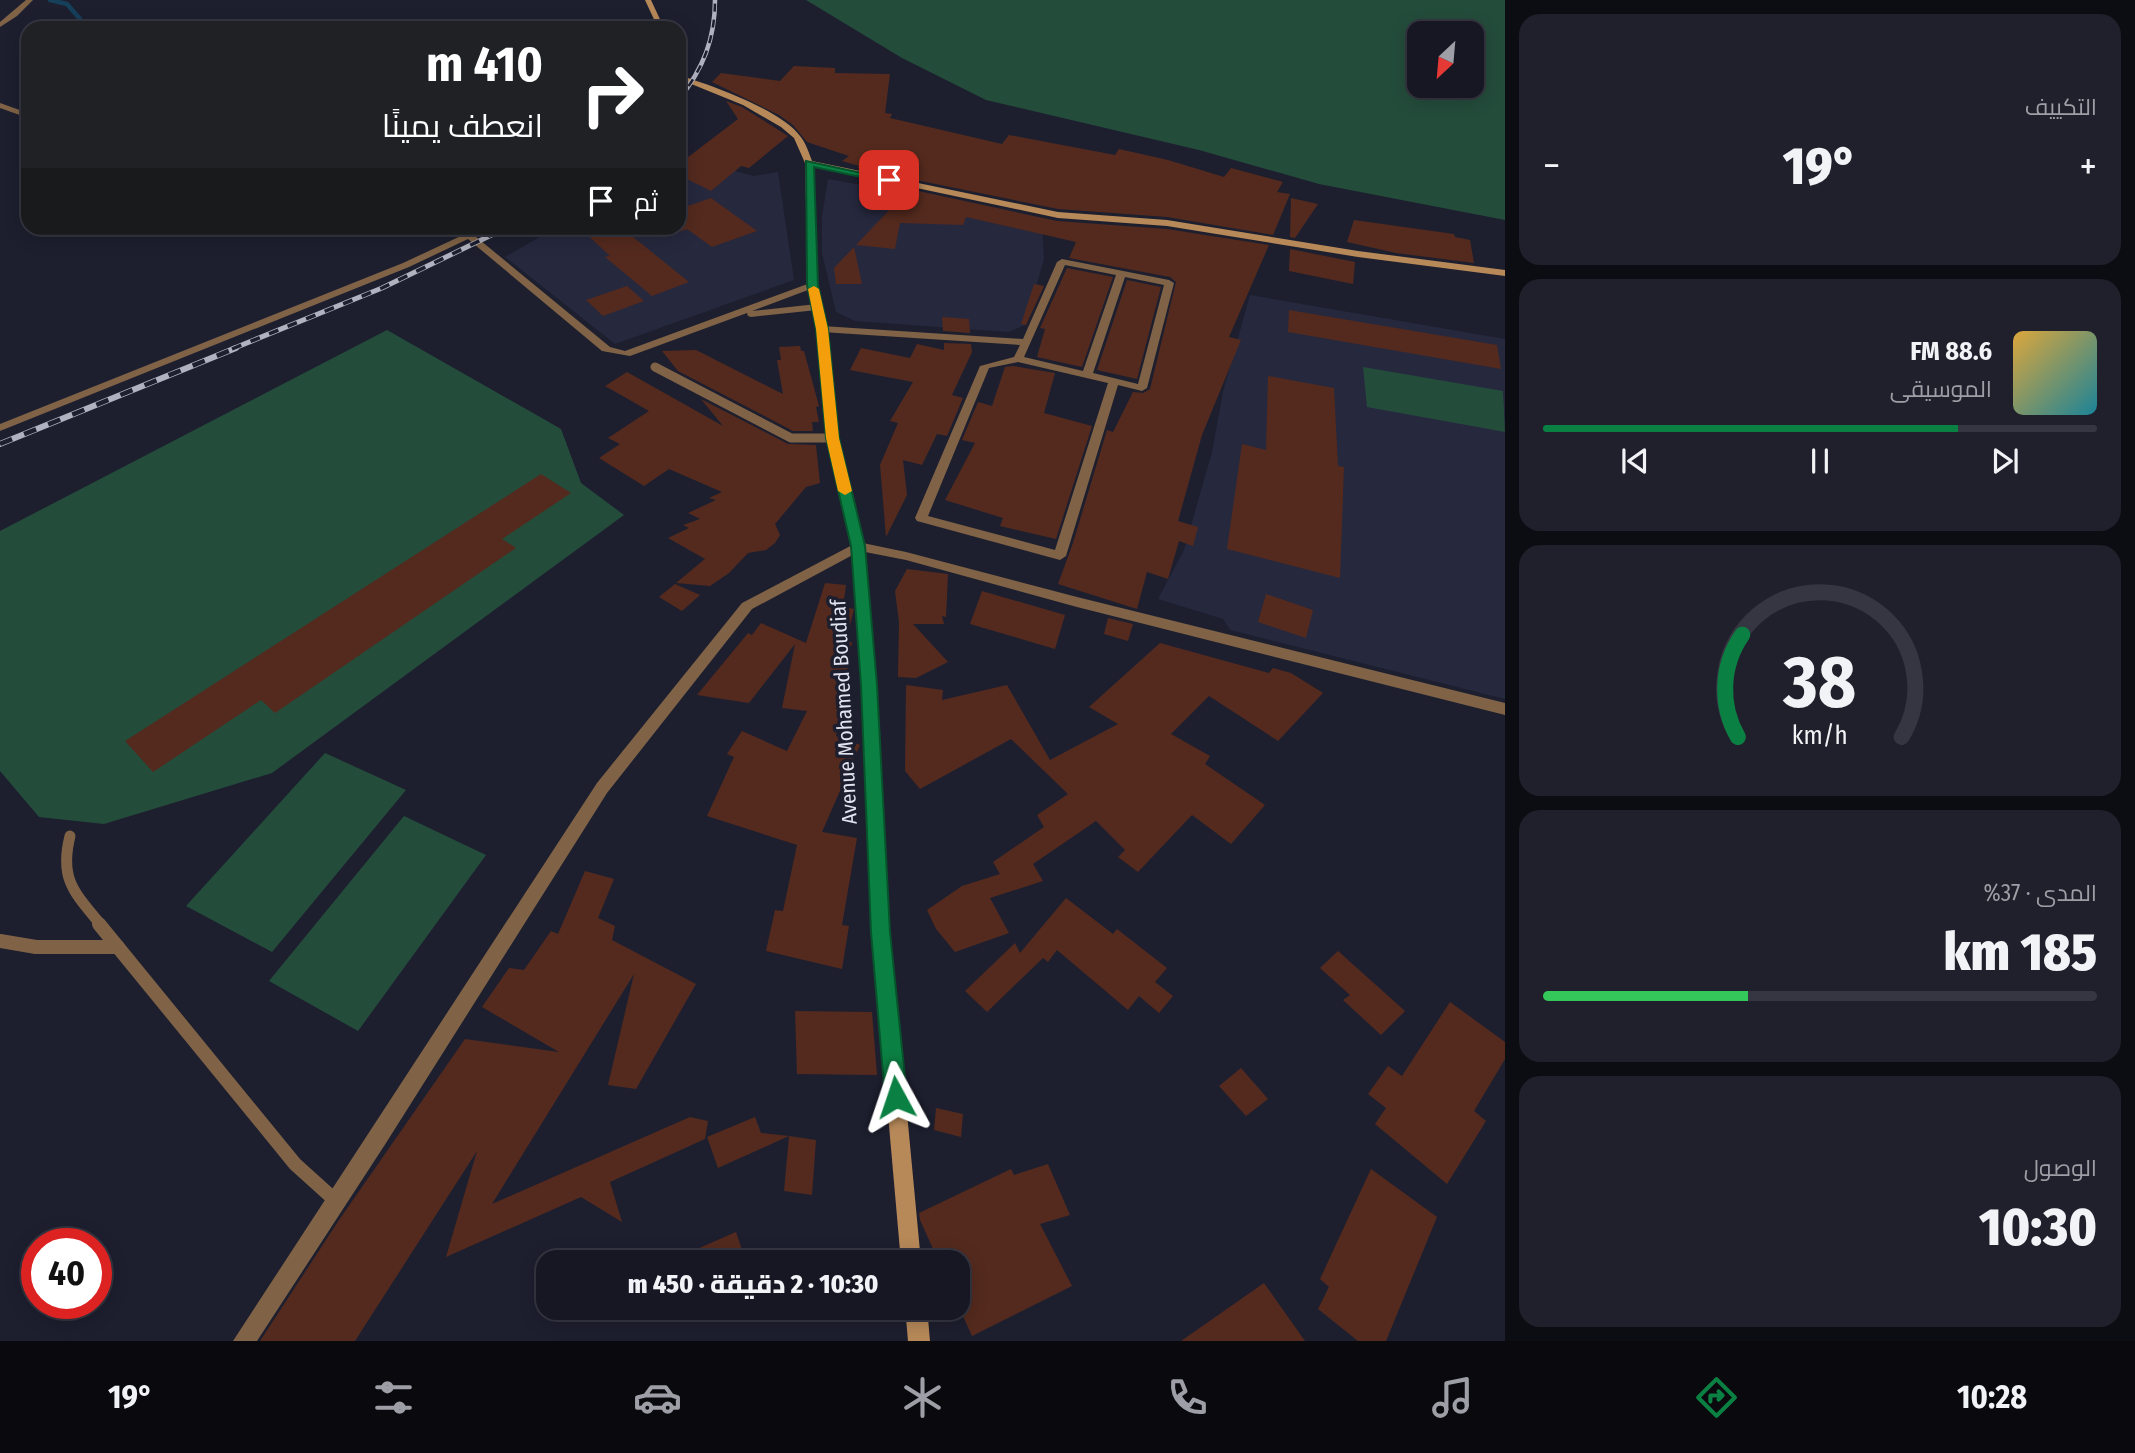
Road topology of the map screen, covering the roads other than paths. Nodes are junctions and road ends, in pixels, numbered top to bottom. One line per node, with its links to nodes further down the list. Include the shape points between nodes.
1 (30, 0): 4 (street)
2 (648, 0): 3 (street)
3 (658, 21)
4 (0, 25)
5 (686, 80): 8 (street, via 746,103 784,125 797,137)
6 (0, 104): 7 (street)
7 (21, 113)
8 (809, 163): 10 (street, via 1058,215 1167,223); 12 (street, Avenue Mohamed Boudiaf)
9 (469, 235): 14 (street, via 606,349 619,353); 21 (street, via 407,265)
10 (1505, 272)
11 (1122, 273): 16 (street, via 1062,262); 19 (street); 20 (street, via 1169,283 1143,388)
12 (813, 285): 13 (street, Avenue Mohamed Boudiaf); 14 (street)
13 (817, 307): 14 (street); 15 (street, Avenue Mohamed Boudiaf)
14 (733, 316)
15 (822, 329): 16 (street); 22 (street, Avenue Mohamed Boudiaf)
16 (1027, 342): 17 (street)
17 (1018, 359): 19 (street); 20 (street, via 985,366 921,518 1060,556)
18 (655, 367): 22 (lane, via 791,438)
19 (1087, 375): 20 (street)
20 (1114, 381)
21 (0, 428)
22 (833, 438): 23 (street, Avenue Mohamed Boudiaf)
23 (858, 546): 24 (street); 28 (street, via 747,606 693,673 602,788); 29 (street, Avenue Mohamed Boudiaf, via 881,932)
24 (1505, 709)
25 (70, 836): 27 (lane, via 64,859 73,891)
26 (0, 941): 27 (lane, via 36,947)
27 (118, 947): 28 (lane, via 295,1164)
28 (337, 1201): 31 (street)
29 (910, 1250)
30 (917, 1320): 32 (street)
31 (244, 1341)
32 (919, 1341)

